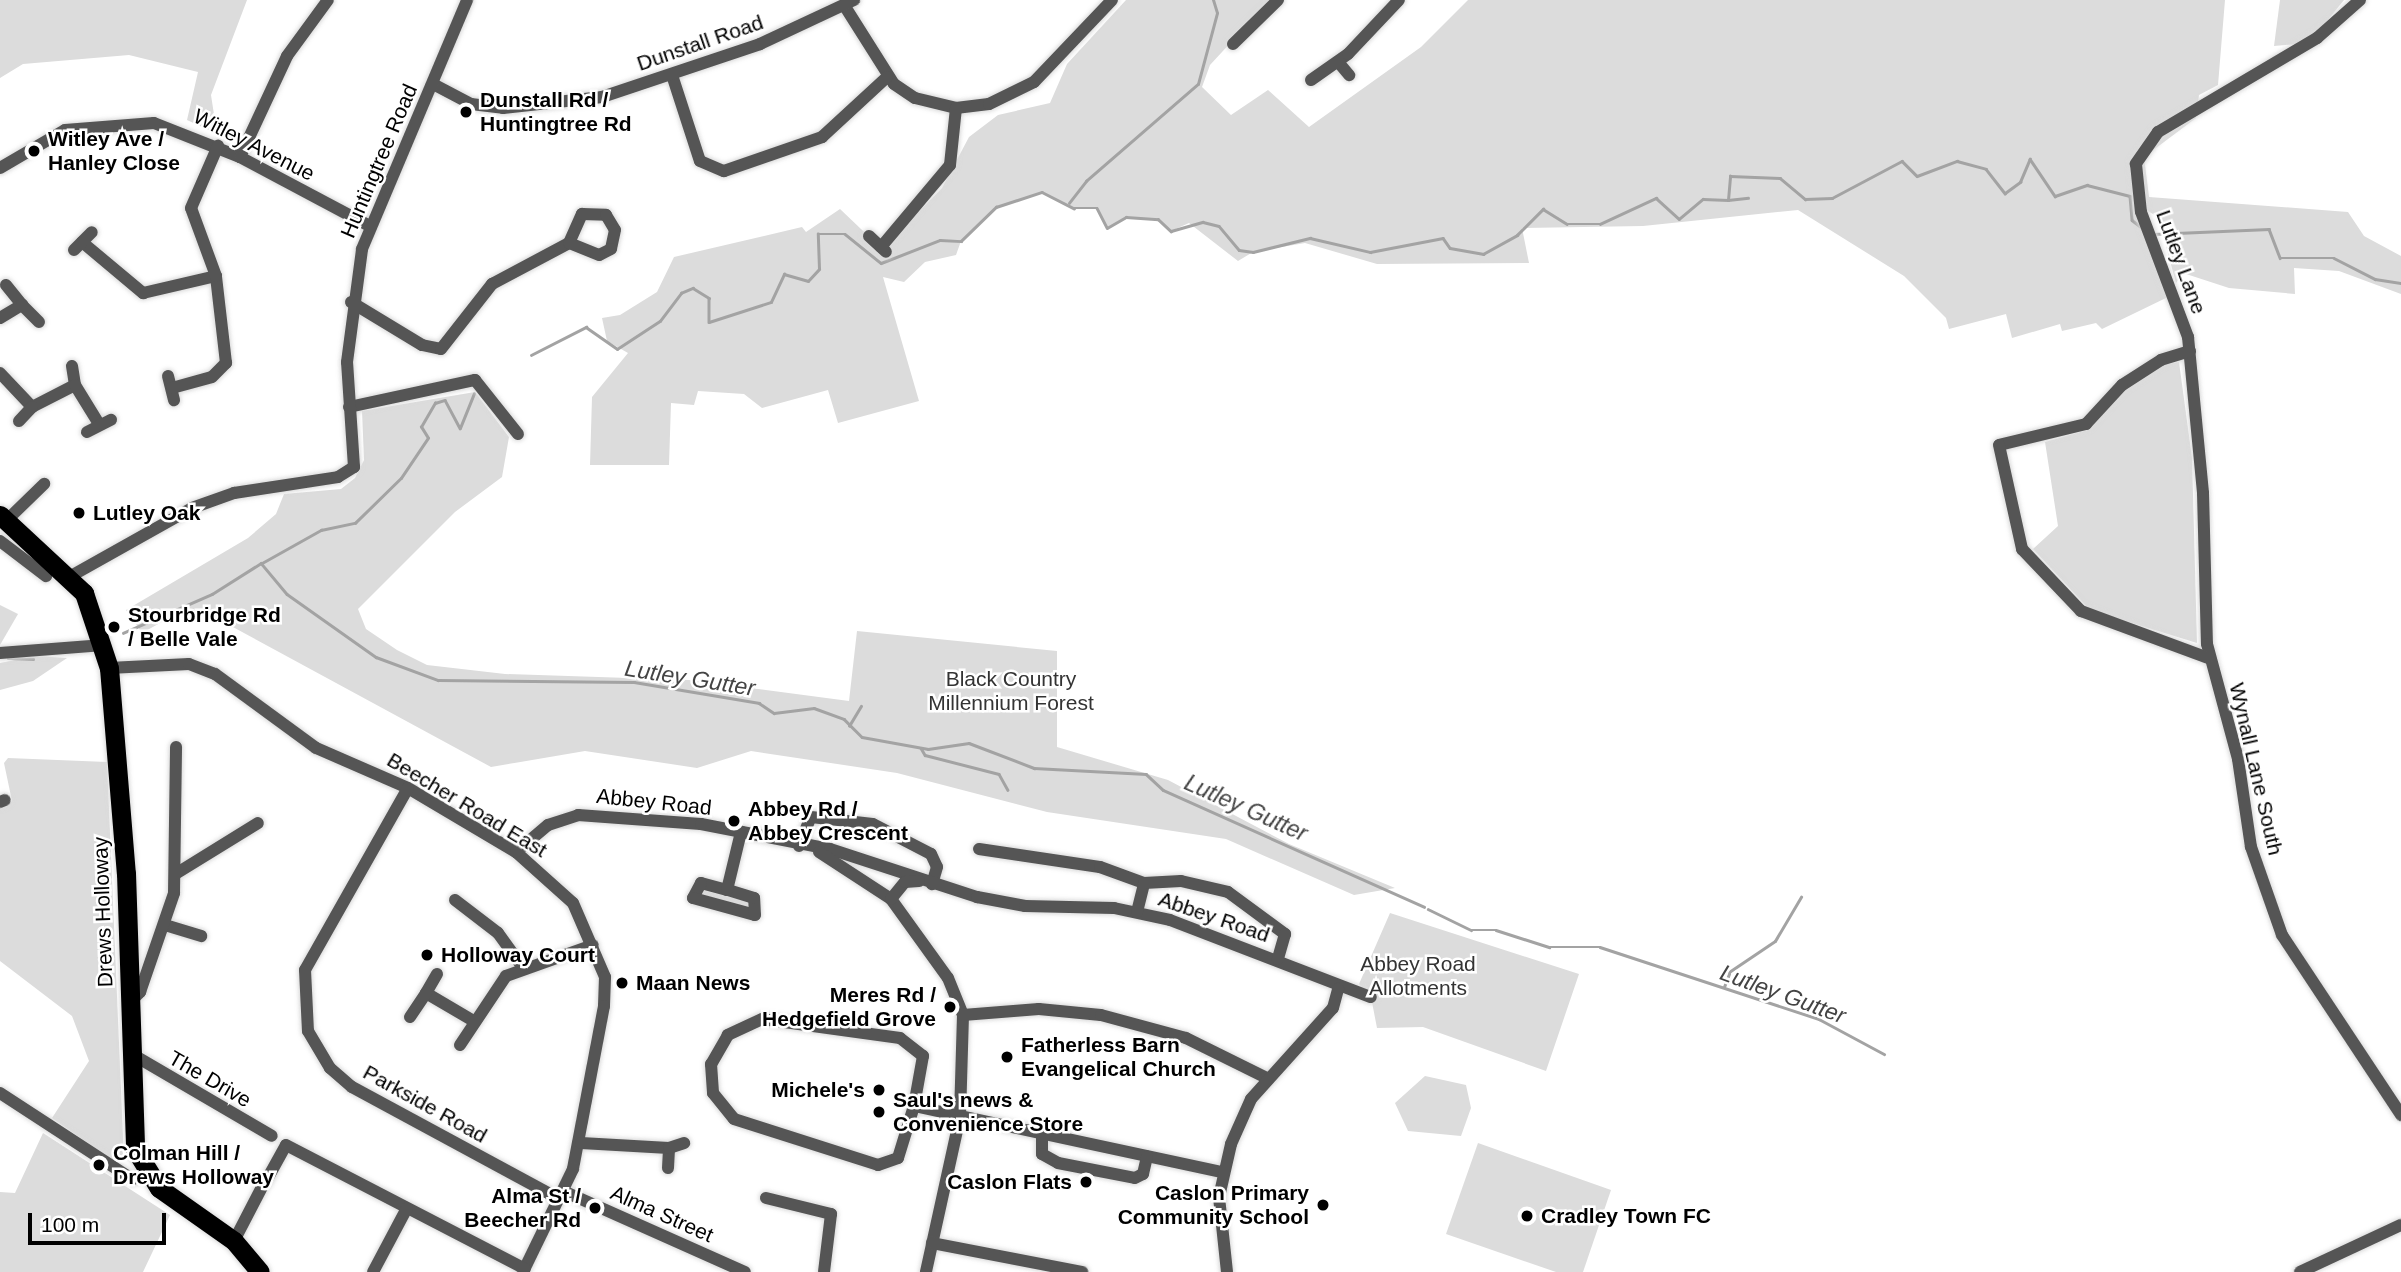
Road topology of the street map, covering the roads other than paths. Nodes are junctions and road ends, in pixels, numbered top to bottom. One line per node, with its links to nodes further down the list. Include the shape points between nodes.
1 (328, 0): 17 (street, via 287,56)
2 (467, 0): 14 (street, Huntingtree Road)
3 (1112, 0): 15 (street, via 1034,82 989,104)
4 (1278, 0): 8 (street)
5 (1399, 0): 9 (street)
6 (2360, 0): 29 (street, Lutley Lane, via 2317,38 2176,120 2139,156 2141,212)
7 (849, 3): 10 (street, Dunstall Road); 12 (street)
8 (1233, 44)
9 (1339, 63): 11 (street); 13 (street)
10 (672, 75): 12 (street, via 700,161 724,171 822,137); 14 (street, Dunstall Road, via 602,97 503,108 471,104)
11 (1349, 75)
12 (887, 77): 15 (street, via 915,98)
13 (1311, 80)
14 (433, 84): 19 (street, Huntingtree Road)
15 (956, 108): 21 (street, via 950,165 883,250)
16 (218, 146): 17 (street, Witley Avenue); 18 (street, Witley Avenue, via 179,128 105,122 52,135); 23 (street, via 191,208)
17 (240, 157): 19 (street, Witley Avenue)
18 (0, 168)
19 (370, 226): 25 (street, Huntingtree Road)
20 (92, 232): 23 (street, via 78,246 143,293)
21 (869, 236)
22 (569, 243): 25 (street, via 499,277 441,349 422,345)
23 (216, 276): 33 (street, via 226,363 212,377)
24 (6, 285): 26 (street)
25 (351, 302): 35 (street, Huntingtree Road)
26 (22, 304): 27 (street); 28 (street)
27 (0, 318)
28 (39, 322)
29 (2190, 351): 46 (street, Wynall Lane South); 46 (street, via 2161,360 2122,385 2085,425 1999,445 2022,549 2081,611)
30 (72, 366): 32 (street)
31 (0, 373): 34 (street)
32 (75, 385): 34 (street); 37 (street, via 105,422)
33 (172, 388)
34 (32, 407): 36 (street)
35 (349, 407): 38 (street, via 475,380); 43 (street, Huntingtree Road, via 354,467 338,477 234,492 192,508)
36 (19, 421)
37 (87, 432)
38 (518, 434)
39 (44, 484): 40 (street)
40 (4, 517): 43 (highway, Drews Holloway)
41 (0, 541): 42 (street)
42 (46, 576)
43 (71, 576): 44 (highway, Drews Holloway, via 93,608)
44 (104, 645): 45 (street); 47 (highway, Drews Holloway)
45 (0, 653)
46 (2208, 658): 81 (street, Wynall Lane South, via 2238,759 2251,847 2282,934)
47 (110, 668): 49 (street, Beecher Road East, via 175,663 203,669 316,748); 72 (highway, Drews Holloway)
48 (176, 747): 56 (street)
49 (408, 788): 55 (street, Beecher Road East); 92 (street, Parkside Road, via 304,970 308,1031 330,1068 352,1087)
50 (258, 823): 56 (street)
51 (741, 832): 52 (street, Abbey Road); 55 (street, Abbey Road, via 594,812 548,825); 59 (street)
52 (799, 846): 54 (street, Abbey Road); 57 (street, via 811,817 873,824 931,853 937,867)
53 (979, 849): 58 (street, Abbey Road, via 1100,867)
54 (816, 850): 57 (street, Abbey Road, via 916,873); 60 (street)
55 (516, 852): 65 (street, Beecher Road East, via 573,903)
56 (177, 873): 63 (street)
57 (925, 882): 60 (street, via 905,882); 62 (street, Abbey Road, via 1025,906)
58 (1144, 883): 62 (street, Abbey Road); 66 (street, Abbey Road, via 1181,881 1228,892 1285,934)
59 (727, 890): 59 (street, via 754,898 755,915 693,898 701,883)
60 (891, 899): 73 (street, via 941,967)
61 (455, 900): 67 (street, via 498,933)
62 (1137, 912): 66 (street, Abbey Road)
63 (165, 925): 64 (street); 72 (street, via 139,992)
64 (201, 936)
65 (593, 945): 67 (street); 85 (street, Beecher Road East, via 606,992)
66 (1278, 959): 69 (street, Abbey Road)
67 (524, 969): 75 (street, via 494,986)
68 (437, 974): 70 (street)
69 (1338, 989): 71 (street, Abbey Road); 78 (street, via 1334,1008)
70 (426, 993): 74 (street); 75 (street)
71 (1371, 997)
72 (128, 1003): 77 (highway, Drews Holloway)
73 (963, 1015): 78 (street, via 1039,1009 1110,1017 1222,1051); 82 (street)
74 (410, 1017)
75 (472, 1020): 76 (street)
76 (460, 1045)
77 (130, 1052): 84 (street, The Drive); 91 (highway, Drews Holloway, via 130,1120)
78 (1267, 1078): 90 (street, via 1244,1113)
79 (0, 1093): 91 (street, via 132,1179)
80 (914, 1106): 80 (street, via 898,1158 878,1165 734,1119 713,1093 711,1064 728,1035 762,1019 900,1038 923,1056); 82 (street)
81 (2401, 1115)
82 (960, 1117): 83 (street); 97 (street)
83 (1042, 1135): 88 (street); 88 (street, via 1048,1160 1071,1166 1135,1178 1143,1174)
84 (272, 1136)
85 (581, 1143): 87 (street); 92 (street, Beecher Road East)
86 (684, 1143): 87 (street)
87 (669, 1148): 89 (street)
88 (1147, 1156): 90 (street)
89 (668, 1168)
90 (1222, 1172): 105 (street, via 1219,1224)
91 (149, 1175): 96 (highway, via 177,1203)
92 (561, 1195): 98 (street, Beecher Road East); 101 (street, Alma Street)
93 (766, 1198): 102 (street, via 831,1214)
94 (407, 1208): 96 (street, via 286,1145); 98 (street); 100 (street)
95 (2401, 1225): 106 (street)
96 (234, 1241): 99 (highway)
97 (932, 1243): 103 (street); 104 (street)
98 (524, 1270)
99 (260, 1272)
100 (373, 1272)
101 (745, 1272)
102 (824, 1272)
103 (926, 1272)
104 (1082, 1272)
105 (1227, 1272)
106 (2300, 1272)

